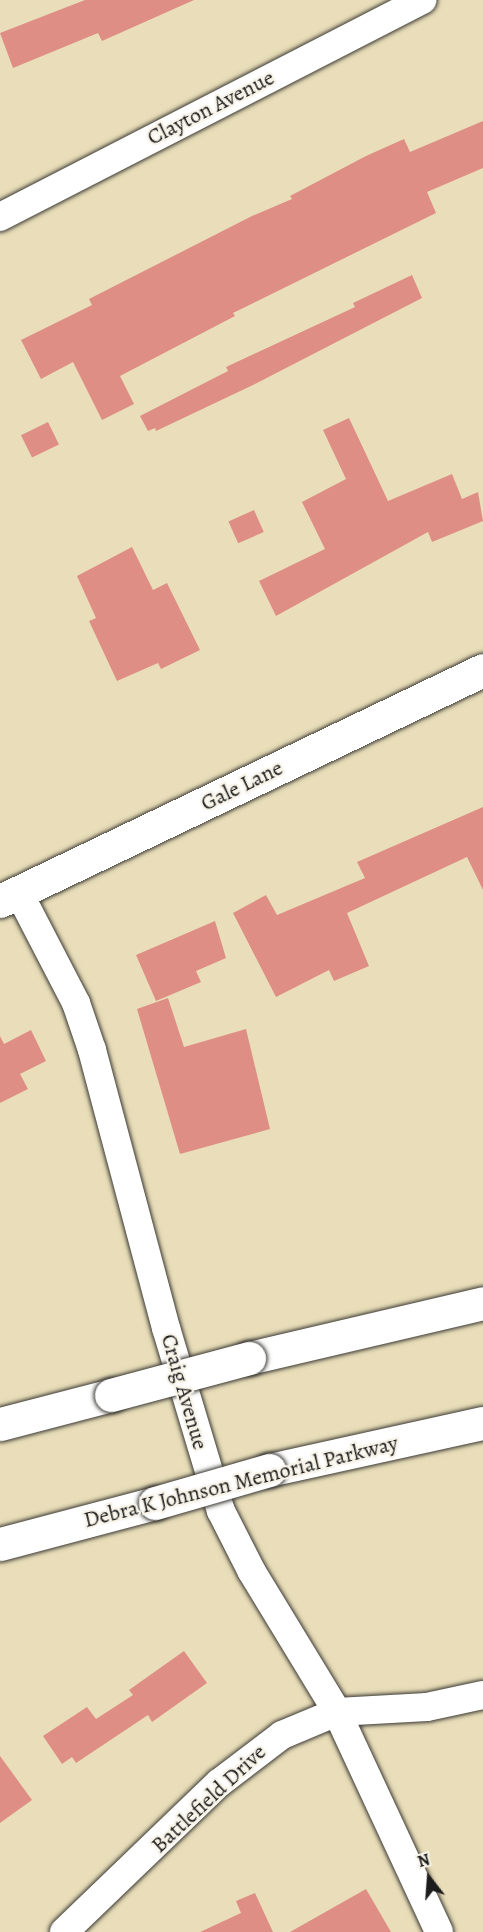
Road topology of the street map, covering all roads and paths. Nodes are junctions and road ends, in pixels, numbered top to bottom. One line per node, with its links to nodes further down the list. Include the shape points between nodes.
1 (423, 0): 2 (street, Clayton Avenue)
2 (0, 217)
3 (483, 670): 4 (main road, Gale Lane)
4 (10, 897): 10 (street, Craig Avenue, via 76,1004 92,1050 169,1339 221,1511 252,1572)
5 (483, 1303): 6 (main road, bridge, via 249,1358)
6 (0, 1424)
7 (476, 1425): 8 (main road, Debra K Johnson Memorial Parkway, bridge, via 268,1470)
8 (0, 1544)
9 (483, 1695): 10 (street, Battlefield Drive, via 427,1707)
10 (337, 1712): 11 (street, Battlefield Drive, via 296,1727 253,1754); 12 (street, Craig Avenue)
11 (64, 1932)
12 (439, 1932)

